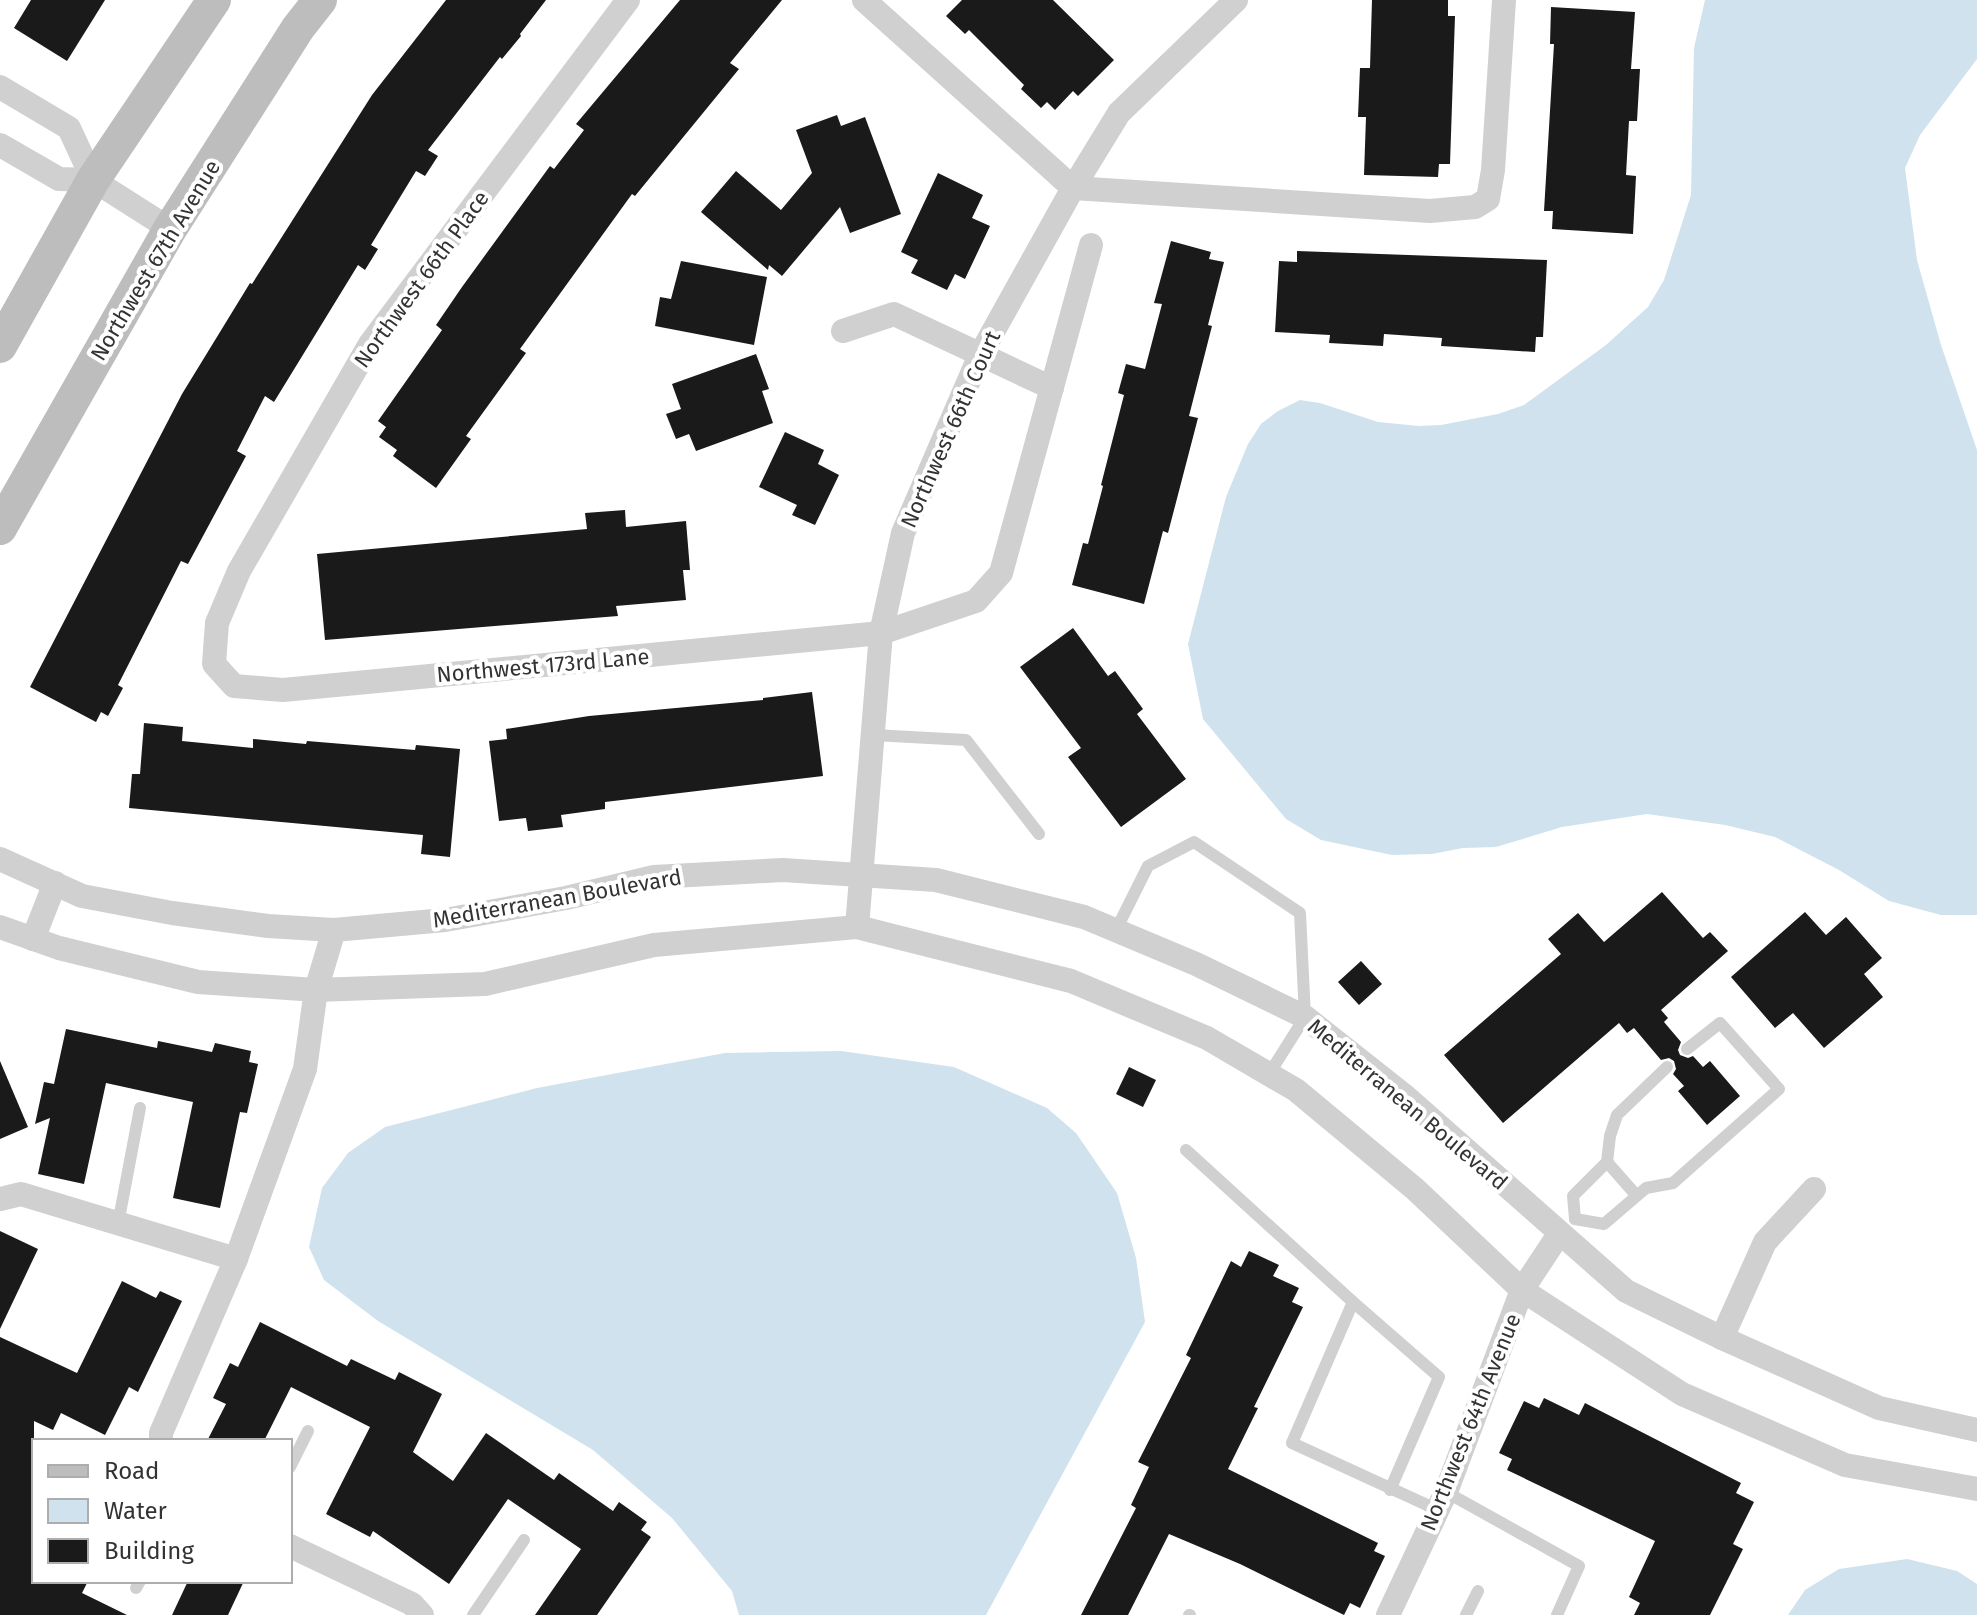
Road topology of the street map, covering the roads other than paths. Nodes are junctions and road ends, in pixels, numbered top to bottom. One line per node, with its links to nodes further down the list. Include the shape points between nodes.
1 (214, 0): 9 (main road)
2 (320, 0): 11 (main road, Northwest 67th Avenue)
3 (628, 0): 19 (street, Northwest 66th Place, via 370,344 239,571 217,623)
4 (864, 0): 10 (street)
5 (1236, 0): 10 (street, Northwest 66th Court, via 1119,113)
6 (1504, 0): 10 (street, via 1493,170 1488,199 1475,207 1430,211)
7 (0, 87): 9 (street, via 69,128)
8 (0, 145): 9 (street, via 59,179)
9 (93, 180): 11 (street); 14 (main road)
10 (1073, 188): 15 (street, Northwest 66th Court)
11 (170, 229): 17 (main road, Northwest 67th Avenue)
12 (1091, 245): 16 (street, Northwest 173rd Lane)
13 (843, 331): 15 (street, via 894,314)
14 (0, 346)
15 (980, 355): 16 (street); 18 (street, Northwest 66th Court, via 903,533)
16 (1052, 388): 18 (street, Northwest 173rd Lane, via 1001,573 976,601)
17 (0, 528)
18 (881, 633): 19 (street, Northwest 173rd Lane, via 283,690 234,686); 20 (street, Northwest 66th Court)
19 (214, 664)
20 (873, 735): 21 (lane, via 966,740); 23 (street, Northwest 66th Court)
21 (1039, 834)
22 (0, 859): 24 (street, Mediterranean Boulevard)
23 (862, 875): 26 (street, Northwest 66th Court); 27 (street, Mediterranean Boulevard, via 783,870 654,877 445,920); 28 (street, Mediterranean Boulevard, via 936,880)
24 (55, 883): 27 (street, Mediterranean Boulevard, via 82,896 172,913); 29 (street)
25 (0, 927): 29 (street)
26 (857, 927): 30 (street, via 654,945 485,984); 34 (street, via 1071,981 1207,1038)
27 (334, 930): 30 (street)
28 (1116, 930): 31 (street, Mediterranean Boulevard); 31 (lane, via 1148,866 1194,842 1300,913)
29 (33, 939): 30 (street, via 198,982)
30 (316, 990): 43 (street, via 305,1069)
31 (1305, 1017): 34 (lane); 42 (street, Mediterranean Boulevard)
32 (1687, 1049): 39 (lane, via 1720,1023 1779,1089 1673,1183)
33 (1667, 1067): 37 (lane, via 1617,1115)
34 (1269, 1074): 44 (street, via 1296,1090 1415,1189)
35 (140, 1108): 41 (lane)
36 (1186, 1150): 45 (lane)
37 (1607, 1162): 39 (lane); 42 (lane, via 1573,1196)
38 (1814, 1189): 46 (street, via 1765,1242)
39 (1636, 1195): 42 (lane, via 1604,1224)
40 (11, 1197): 41 (street)
41 (118, 1224): 43 (street)
42 (1567, 1226): 44 (street, Northwest 64th Avenue); 46 (street, Mediterranean Boulevard, via 1626,1291)
43 (236, 1259): 49 (street)
44 (1522, 1290): 51 (street, via 1695,1400 1845,1465); 53 (street, Northwest 64th Avenue)
45 (1353, 1302): 52 (lane, via 1439,1377); 52 (lane, via 1292,1443)
46 (1722, 1338): 47 (street, Mediterranean Boulevard, via 1879,1408)
47 (1977, 1430)
48 (308, 1431): 50 (lane)
49 (161, 1439)
50 (292, 1463)
51 (1977, 1489)
52 (1390, 1490): 53 (lane)
53 (1442, 1501): 59 (street, Northwest 64th Avenue); 61 (lane, via 1579,1566)
54 (524, 1540): 58 (lane)
55 (292, 1547): 57 (street, via 412,1604)
56 (1478, 1591): 60 (lane)
57 (422, 1615)
58 (473, 1615)
59 (1388, 1615)
60 (1466, 1615)
61 (1557, 1615)

